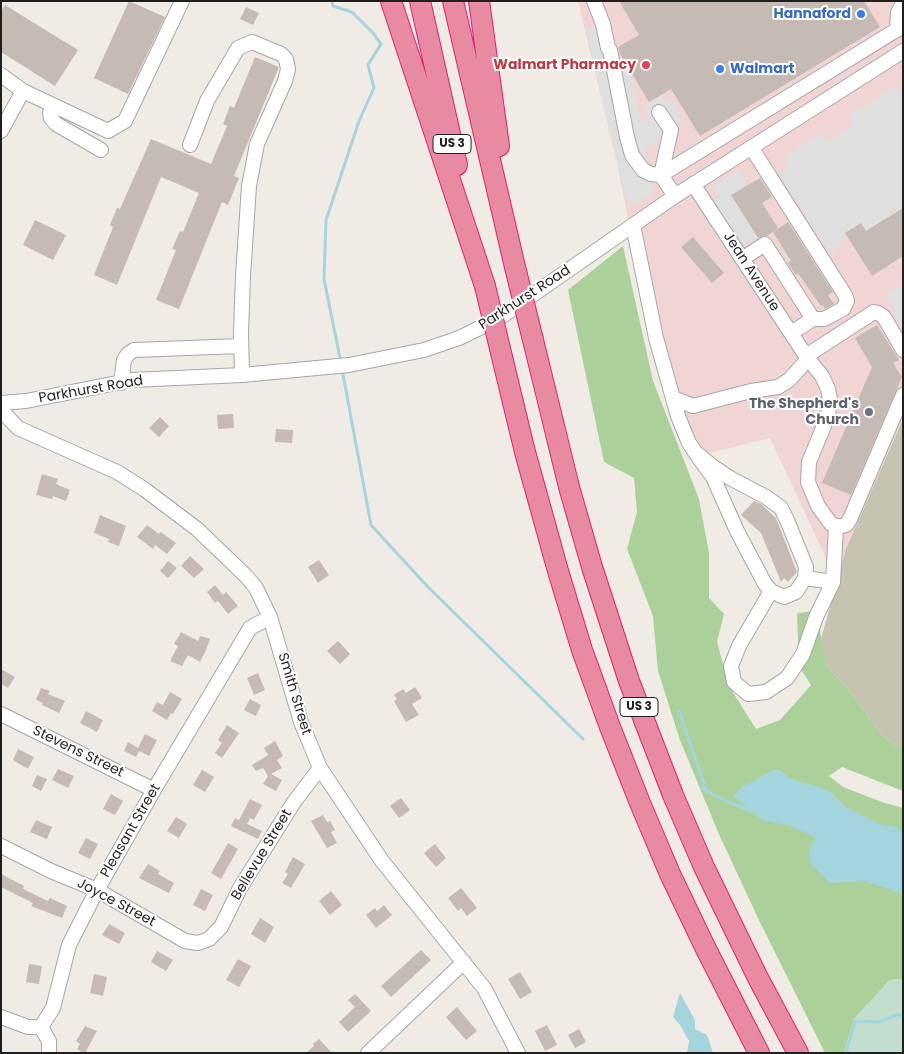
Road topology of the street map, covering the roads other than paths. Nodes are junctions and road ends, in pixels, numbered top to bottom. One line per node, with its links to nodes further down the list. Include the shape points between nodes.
1 (182, 1): 12 (street, via 125,121 108,131)
2 (391, 1): 24 (highway)
3 (420, 1): 24 (highway, US 3)
4 (453, 1): 23 (highway, US 3)
5 (479, 1): 23 (highway)
6 (594, 1): 18 (street, via 610,50 632,155 643,170)
7 (903, 3): 8 (street)
8 (896, 31): 9 (street); 18 (street)
9 (901, 53): 16 (street, Parkhurst Road)
10 (1, 75): 11 (street)
11 (23, 91): 12 (street); 14 (street)
12 (53, 105): 17 (street, via 50,112 56,124)
13 (659, 112): 18 (street, via 671,130)
14 (1, 131)
15 (190, 145): 27 (street, via 207,101 238,48 252,42 286,59 285,80 257,144 249,186)
16 (751, 147): 19 (street, Parkhurst Road); 25 (street, via 845,295 847,302 843,309 824,319)
17 (101, 150)
18 (661, 175): 20 (street)
19 (693, 184): 20 (street, Parkhurst Road); 22 (street, Jean Avenue)
20 (674, 196): 21 (street, Parkhurst Road)
21 (633, 225): 30 (street, Parkhurst Road, via 498,319 448,342 348,365); 33 (street, via 652,322)
22 (742, 259): 25 (street, via 765,244); 26 (street, Jean Avenue)
23 (515, 267): 55 (highway, US 3, bridge, via 580,527 644,720 715,890)
24 (485, 286): 54 (highway, US 3, bridge, via 525,452 582,650 670,874)
25 (813, 319): 26 (street)
26 (791, 333): 29 (street, Jean Avenue)
27 (241, 346): 30 (street); 31 (street, via 134,350 124,360)
28 (903, 350): 29 (street, via 884,317 874,312)
29 (807, 358): 33 (street, via 789,380 778,387 693,406); 37 (street, Jean Avenue, via 822,376 830,399 828,416 808,462 808,482 822,513)
30 (242, 375): 31 (street, Parkhurst Road)
31 (121, 382): 34 (street, Parkhurst Road)
32 (903, 395): 37 (street, via 850,519 846,525)
33 (672, 398): 36 (street)
34 (1, 403)
35 (1, 410): 41 (street, Smith Street, via 18,428 117,472 165,504 197,529 246,576)
36 (695, 452): 38 (street, via 718,470 766,496 781,508 804,562); 40 (street, via 713,477)
37 (836, 526): 39 (street)
38 (805, 578): 39 (street); 40 (street, via 790,596)
39 (834, 582): 40 (street, via 816,617 803,654 787,678 766,692 748,694 734,682 730,666)
40 (771, 591)
41 (270, 617): 43 (street, Smith Street, via 301,722); 44 (street, Pleasant Street, via 250,628)
42 (1, 714): 44 (street, Stevens Street)
43 (320, 768): 47 (street, Bellevue Street, via 294,802 240,888 221,927); 48 (street, Smith Street, via 382,861)
44 (154, 790): 46 (street, Pleasant Street)
45 (1, 846): 46 (street, Joyce Street)
46 (97, 890): 47 (street, Joyce Street, via 185,941 198,943); 50 (street, Pleasant Street, via 69,945 53,1008)
47 (205, 940)
48 (464, 962): 52 (street); 53 (street, Smith Street, via 484,988)
49 (1, 1017): 50 (street, via 28,1027)
50 (41, 1027): 51 (street, via 49,1041)
51 (49, 1053)
52 (368, 1053)
53 (518, 1053)
54 (759, 1053)
55 (798, 1053)

